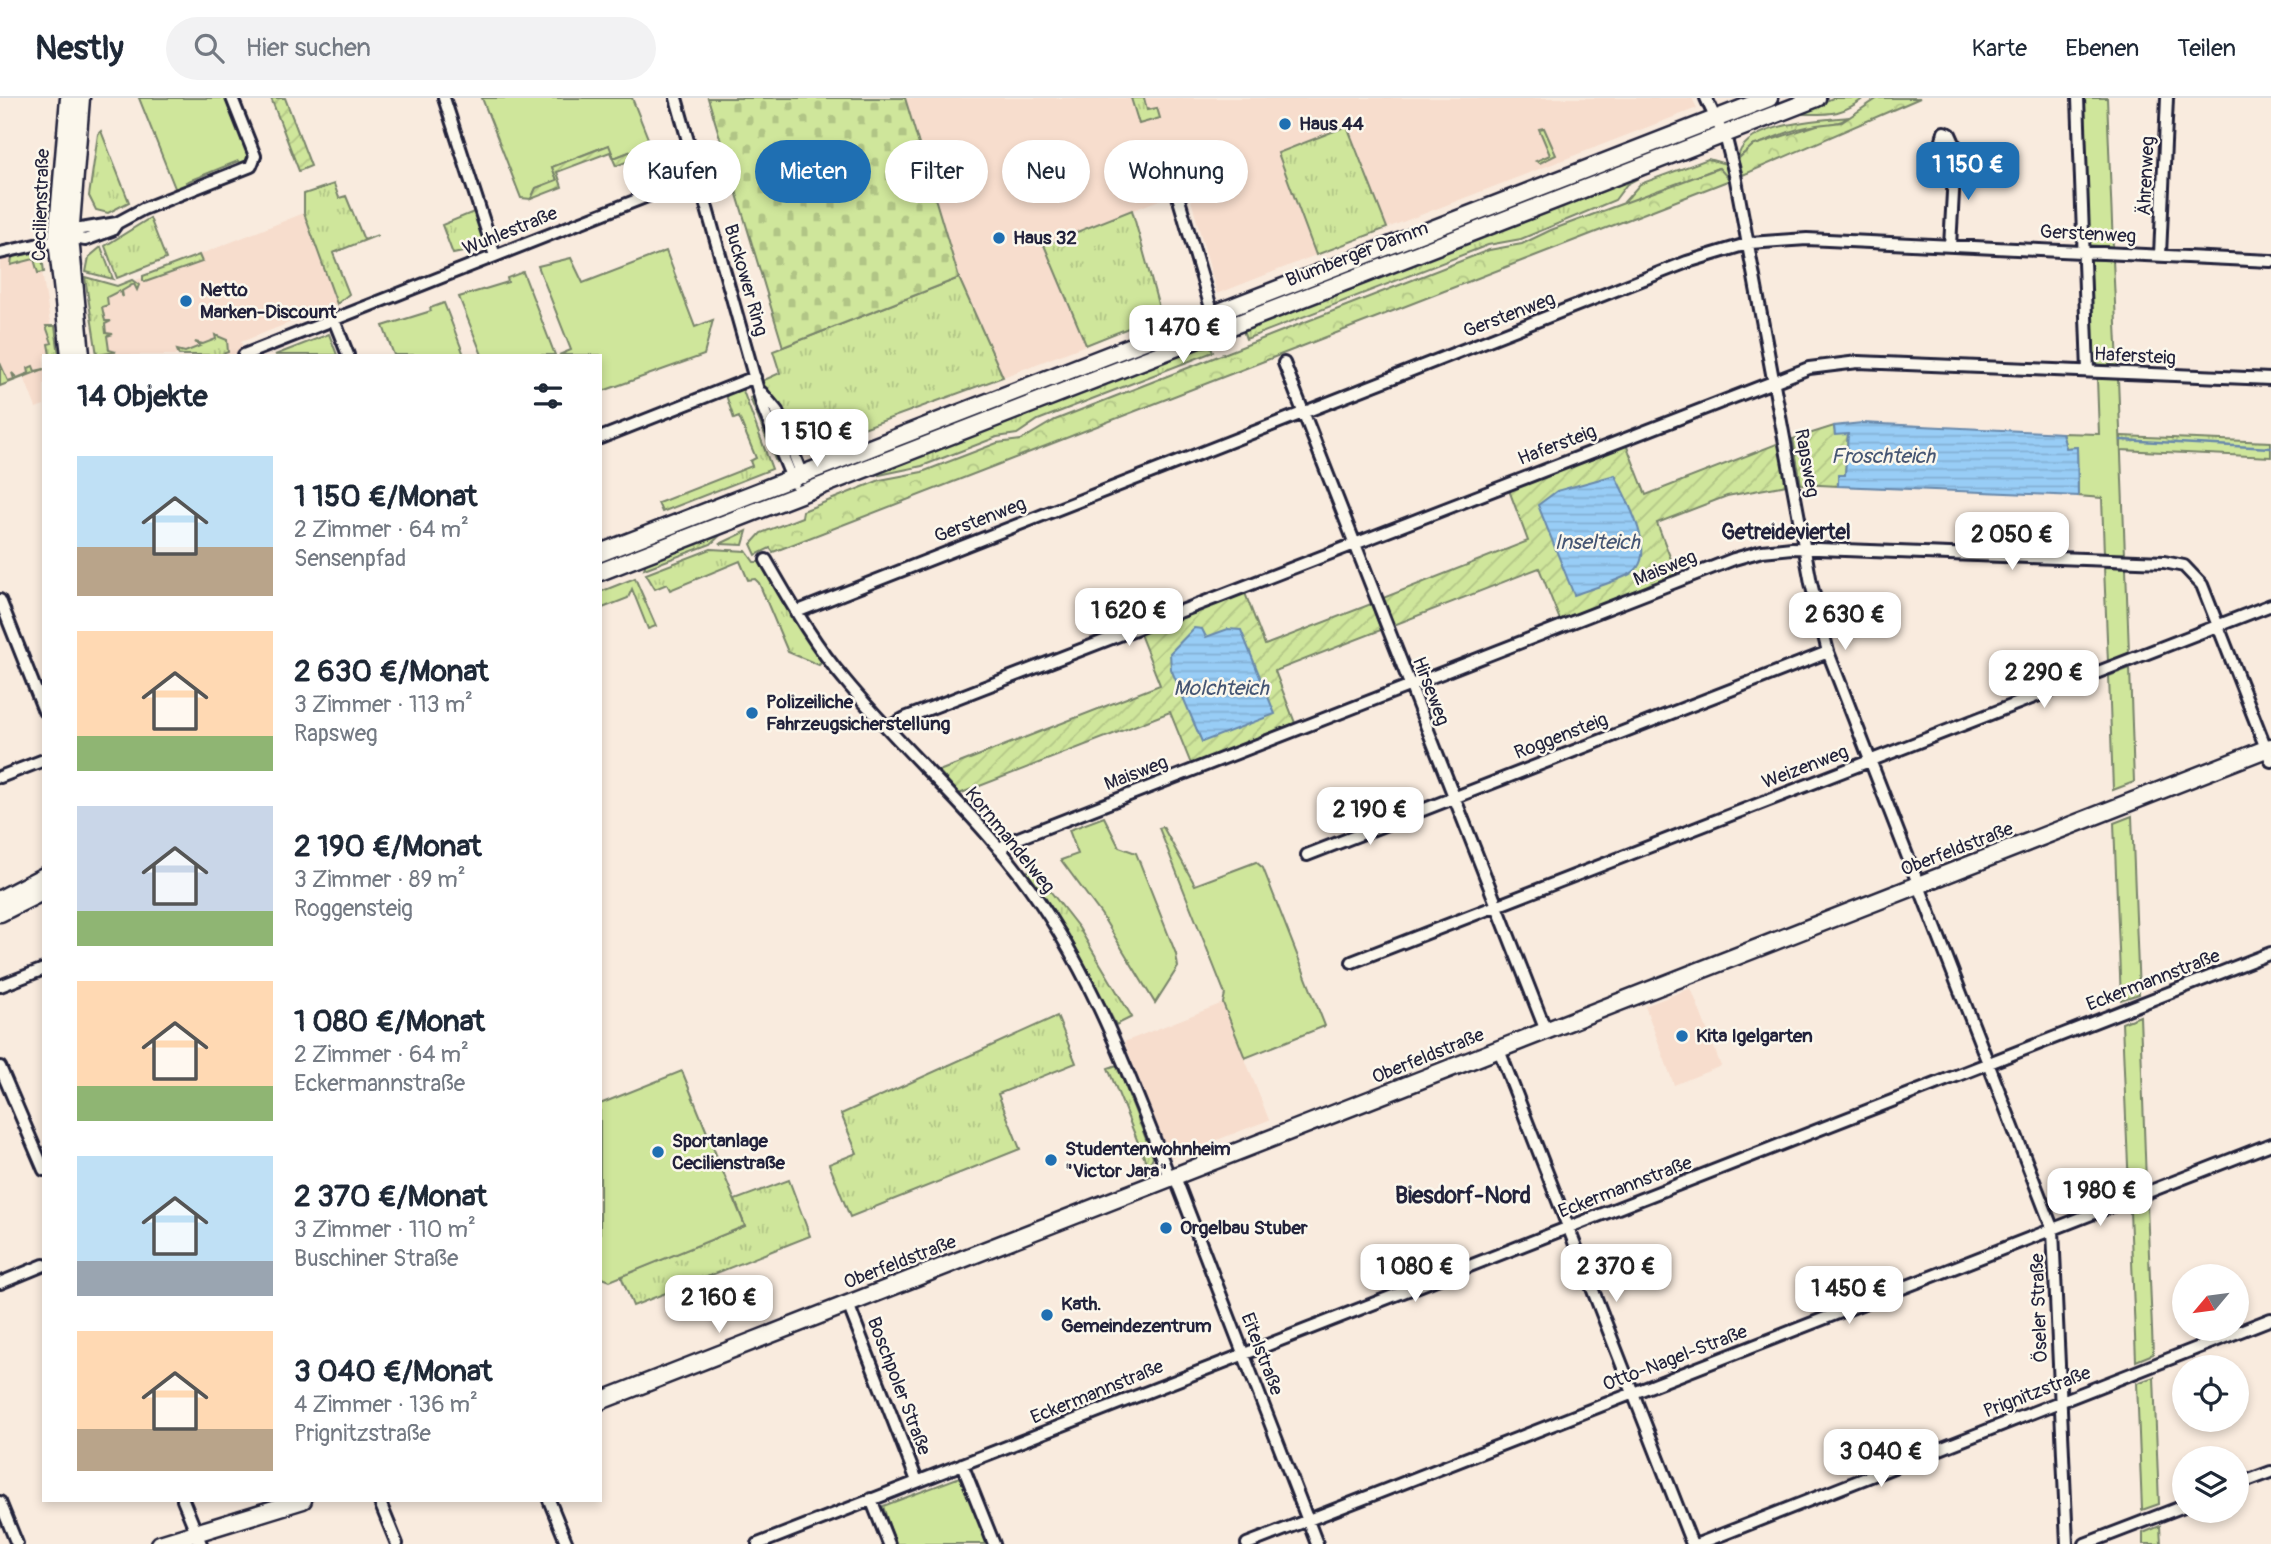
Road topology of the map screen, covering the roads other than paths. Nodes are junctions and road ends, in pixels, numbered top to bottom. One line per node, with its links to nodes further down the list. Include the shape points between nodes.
1 (69, 98): 18 (main road, Cecilienstraße)
2 (81, 98): 18 (main road, Cecilienstraße)
3 (232, 98): 18 (street, via 255,156 253,164 117,223 81,229)
4 (444, 98): 24 (street)
5 (676, 98): 13 (street, Buckower Ring)
6 (1706, 98): 11 (street, Rapsweg)
7 (1769, 98): 11 (main road, Blumberger Damm)
8 (1817, 98): 12 (main road, Blumberger Damm)
9 (2078, 98): 21 (street)
10 (2167, 98): 23 (street, Ährenweg)
11 (1716, 119): 12 (street, Rapsweg); 26 (main road, Blumberger Damm)
12 (1723, 134): 19 (street, Rapsweg); 28 (main road, Blumberger Damm)
13 (688, 140)
14 (1955, 157): 20 (street)
15 (629, 203): 24 (street, Wuhlestraße)
16 (706, 203): 35 (street, Buckower Ring)
17 (1180, 203): 26 (street)
18 (64, 239): 22 (street); 29 (main road, Cecilienstraße); 30 (main road, Cecilienstraße)
19 (1750, 243): 20 (street, Gerstenweg, via 1807,239); 37 (street, Rapsweg); 38 (street, Gerstenweg, via 1687,262)
20 (1950, 246): 21 (street, Gerstenweg)
21 (2084, 252): 23 (street, Gerstenweg); 34 (street)
22 (0, 253)
23 (2160, 255): 25 (street, Gerstenweg)
24 (495, 256): 27 (street, Wuhlestraße)
25 (2271, 261)
26 (1212, 314): 28 (street); 40 (main road, Blumberger Damm)
27 (334, 320): 31 (street, Wuhlestraße); 32 (street)
28 (1219, 331): 41 (main road, Blumberger Damm)
29 (70, 354)
30 (81, 354)
31 (247, 354)
32 (348, 354)
33 (1284, 363): 38 (street, Hirseweg)
34 (2088, 371): 36 (street, Hafersteig); 37 (street, Hafersteig, via 1854,362 1821,365)
35 (755, 377): 39 (street); 40 (street, Buckower Ring, via 777,411)
36 (2271, 379)
37 (1774, 380): 42 (street, Hafersteig); 43 (street, Rapsweg)
38 (1304, 413): 42 (street, Hirseweg); 49 (street, Gerstenweg)
39 (602, 437)
40 (797, 477): 41 (street, Buckower Ring); 44 (main road, Blumberger Damm)
41 (804, 494): 46 (main road, Blumberger Damm)
42 (1355, 542): 52 (street, Hirseweg); 54 (street, Hafersteig)
43 (1805, 547): 50 (street, Maisweg, via 2176,564 2198,577); 51 (street, Rapsweg); 52 (street, Maisweg, via 1734,559)
44 (602, 552)
45 (766, 560): 49 (street, Kornmandelweg)
46 (602, 571)
47 (0, 600): 53 (street)
48 (2271, 605): 50 (street, Weizenweg)
49 (796, 612): 54 (street, Kornmandelweg, via 840,674)
50 (2218, 625): 55 (street, Maisweg); 57 (street, Weizenweg)
51 (1828, 653): 57 (street, Rapsweg); 59 (street, Roggensteig)
52 (1410, 685): 59 (street, Hirseweg); 60 (street, Maisweg)
53 (42, 706)
54 (889, 727): 60 (street, Kornmandelweg)
55 (2269, 753): 63 (main road, Oberfeldstraße)
56 (42, 761): 58 (street)
57 (1870, 761): 63 (street, Rapsweg); 66 (street, Weizenweg)
58 (0, 777)
59 (1453, 797): 61 (street, Roggensteig); 66 (street, Hirseweg)
60 (999, 849): 78 (street, Kornmandelweg, via 1050,917 1099,1004)
61 (1307, 855)
62 (42, 877): 65 (main road)
63 (1920, 886): 72 (main road, Oberfeldstraße); 74 (street, Öseler Straße)
64 (42, 892): 67 (main road)
65 (0, 899)
66 (1498, 907): 69 (street, Weizenweg); 72 (street, Hirseweg)
67 (0, 914)
68 (2271, 953): 74 (street, Eckermannstraße)
69 (1352, 962)
70 (42, 970): 71 (street)
71 (0, 986)
72 (1546, 1031): 73 (main road, Oberfeldstraße)
73 (1499, 1050): 78 (main road, Oberfeldstraße); 79 (street)
74 (1989, 1064): 79 (street, Eckermannstraße); 80 (street, Öseler Straße)
75 (0, 1067): 77 (street)
76 (2271, 1144): 80 (street, Otto-Nagel-Straße)
77 (42, 1165)
78 (1172, 1178): 83 (main road, Oberfeldstraße); 85 (street, Eitelstraße)
79 (1569, 1227): 85 (street, Eckermannstraße); 86 (street)
80 (2053, 1230): 86 (street, Otto-Nagel-Straße); 88 (street, Öseler Straße)
81 (42, 1266): 82 (street)
82 (0, 1283)
83 (848, 1304): 87 (main road, Oberfeldstraße); 92 (street, Boschpoler Straße)
84 (2271, 1319): 88 (street, Prignitzstraße)
85 (1243, 1353): 89 (street, Eckermannstraße); 100 (street, Eitelstraße)
86 (1634, 1393): 100 (street, Otto-Nagel-Straße); 111 (street)
87 (602, 1400)
88 (2060, 1402): 111 (street, Prignitzstraße); 112 (street, Öseler Straße)
89 (962, 1464): 92 (street, Eckermannstraße); 108 (street)
90 (2271, 1472): 91 (street)
91 (2249, 1480)
92 (918, 1481): 93 (street, Eckermannstraße)
93 (871, 1499): 106 (street, Eckermannstraße); 107 (street)
94 (0, 1502): 102 (street)
95 (184, 1502): 101 (street)
96 (298, 1502): 101 (main road)
97 (380, 1502): 104 (street)
98 (550, 1502): 105 (street)
99 (2172, 1511): 113 (street)
100 (1308, 1520): 109 (street, Otto-Nagel-Straße); 110 (street, Eitelstraße)
101 (199, 1538): 103 (main road)
102 (17, 1544)
103 (160, 1544)
104 (397, 1544)
105 (567, 1544)
106 (758, 1544)
107 (889, 1544)
108 (994, 1544)
109 (1247, 1544)
110 (1317, 1544)
111 (1695, 1544)
112 (2067, 1544)
113 (2085, 1544)

